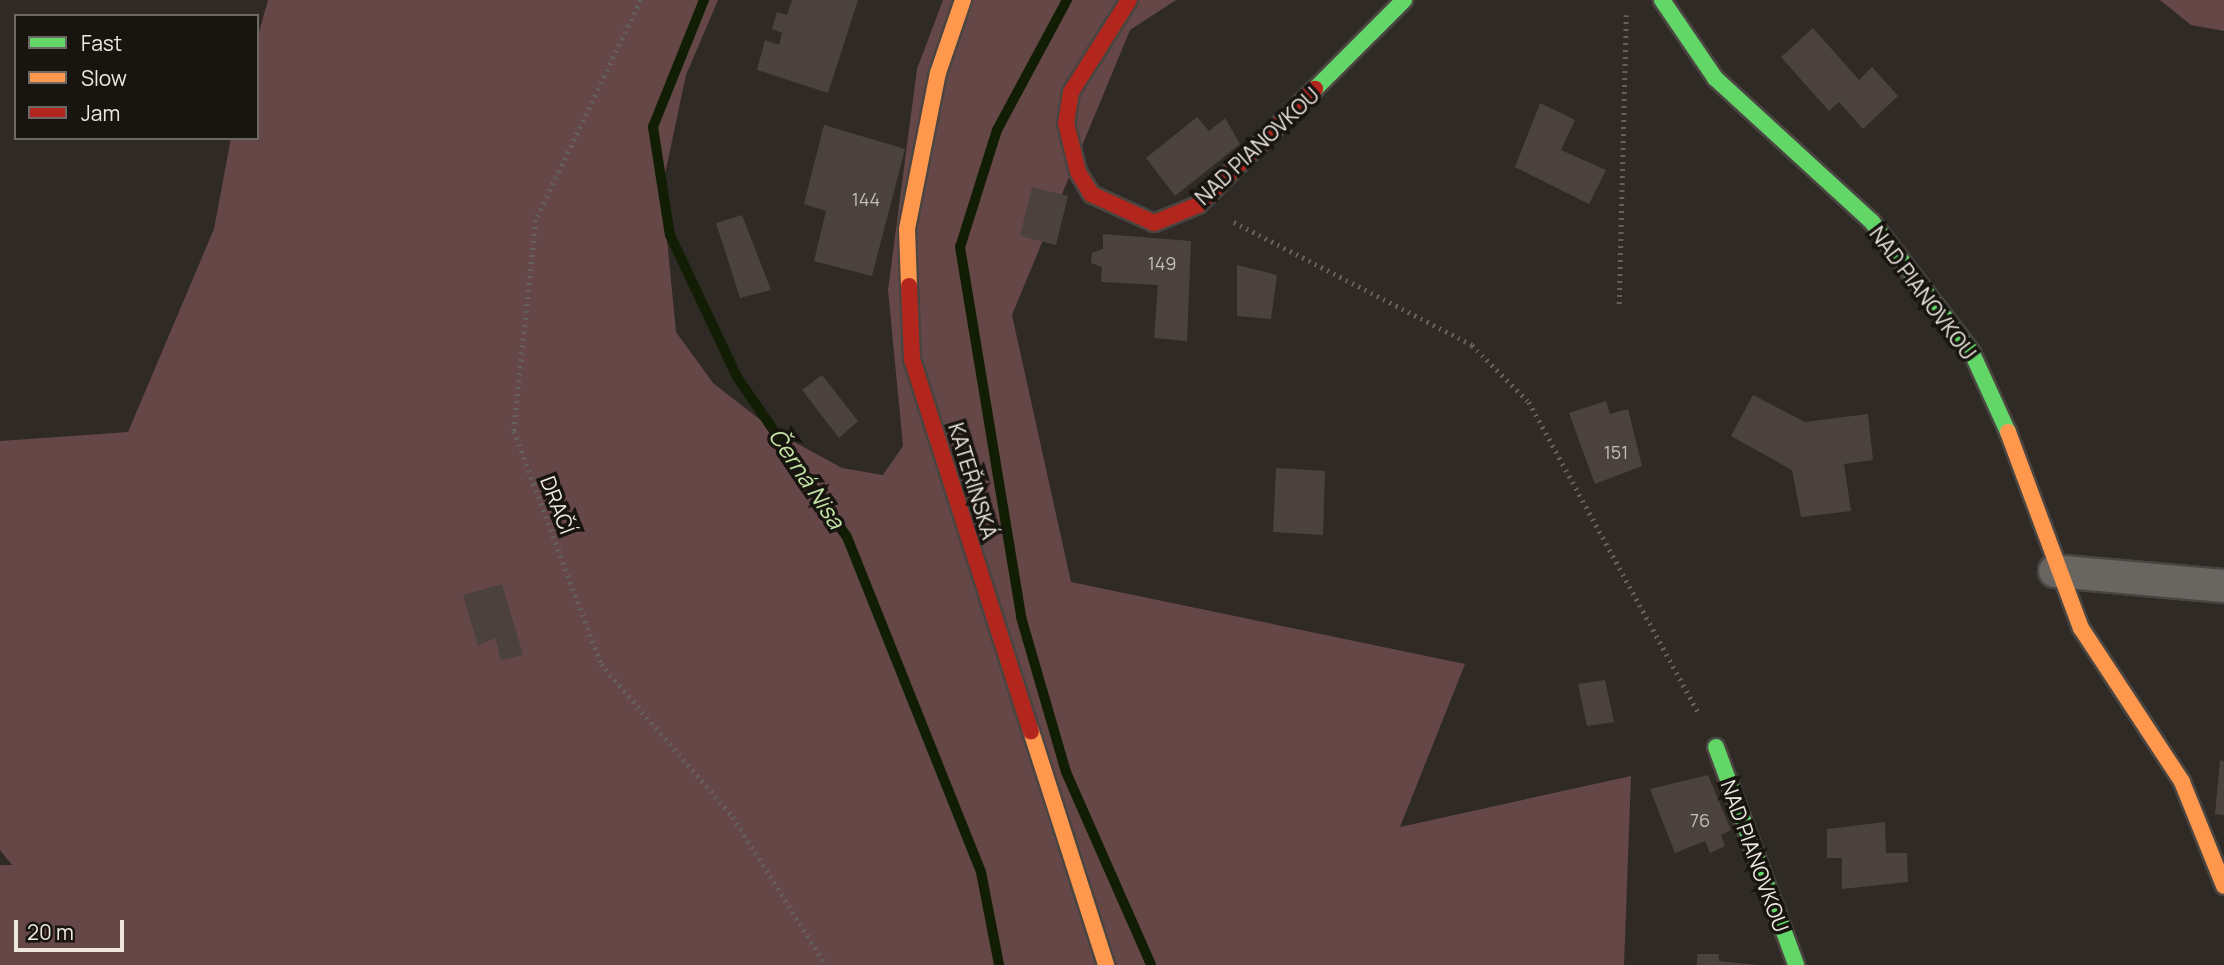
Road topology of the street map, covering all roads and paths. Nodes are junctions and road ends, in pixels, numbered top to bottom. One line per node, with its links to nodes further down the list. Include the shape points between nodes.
1 (641, 0): 13 (path, DRAČÍ, via 536,220 513,431 601,664 733,817)
2 (963, 0): 14 (street, KATEŘINSKÁ, via 938,73 906,229 912,359)
3 (1129, 0): 7 (street, NAD PIANOVKOU, via 1071,92 1066,123 1077,172 1091,194 1154,223)
4 (1404, 0): 7 (street, NAD PIANOVKOU)
5 (1627, 0): 8 (path)
6 (1662, 0): 9 (street, NAD PIANOVKOU, via 1715,78 1872,222 1972,353 2025,470)
7 (1198, 205): 11 (path, via 1361,283 1472,345 1529,402)
8 (1619, 304)
9 (2055, 571): 10 (street); 12 (street, NAD PIANOVKOU, via 2081,628 2182,782)
10 (2224, 586)
11 (1716, 747): 15 (street, NAD PIANOVKOU)
12 (2224, 886)
13 (825, 965)
14 (1107, 965)
15 (1796, 965)

